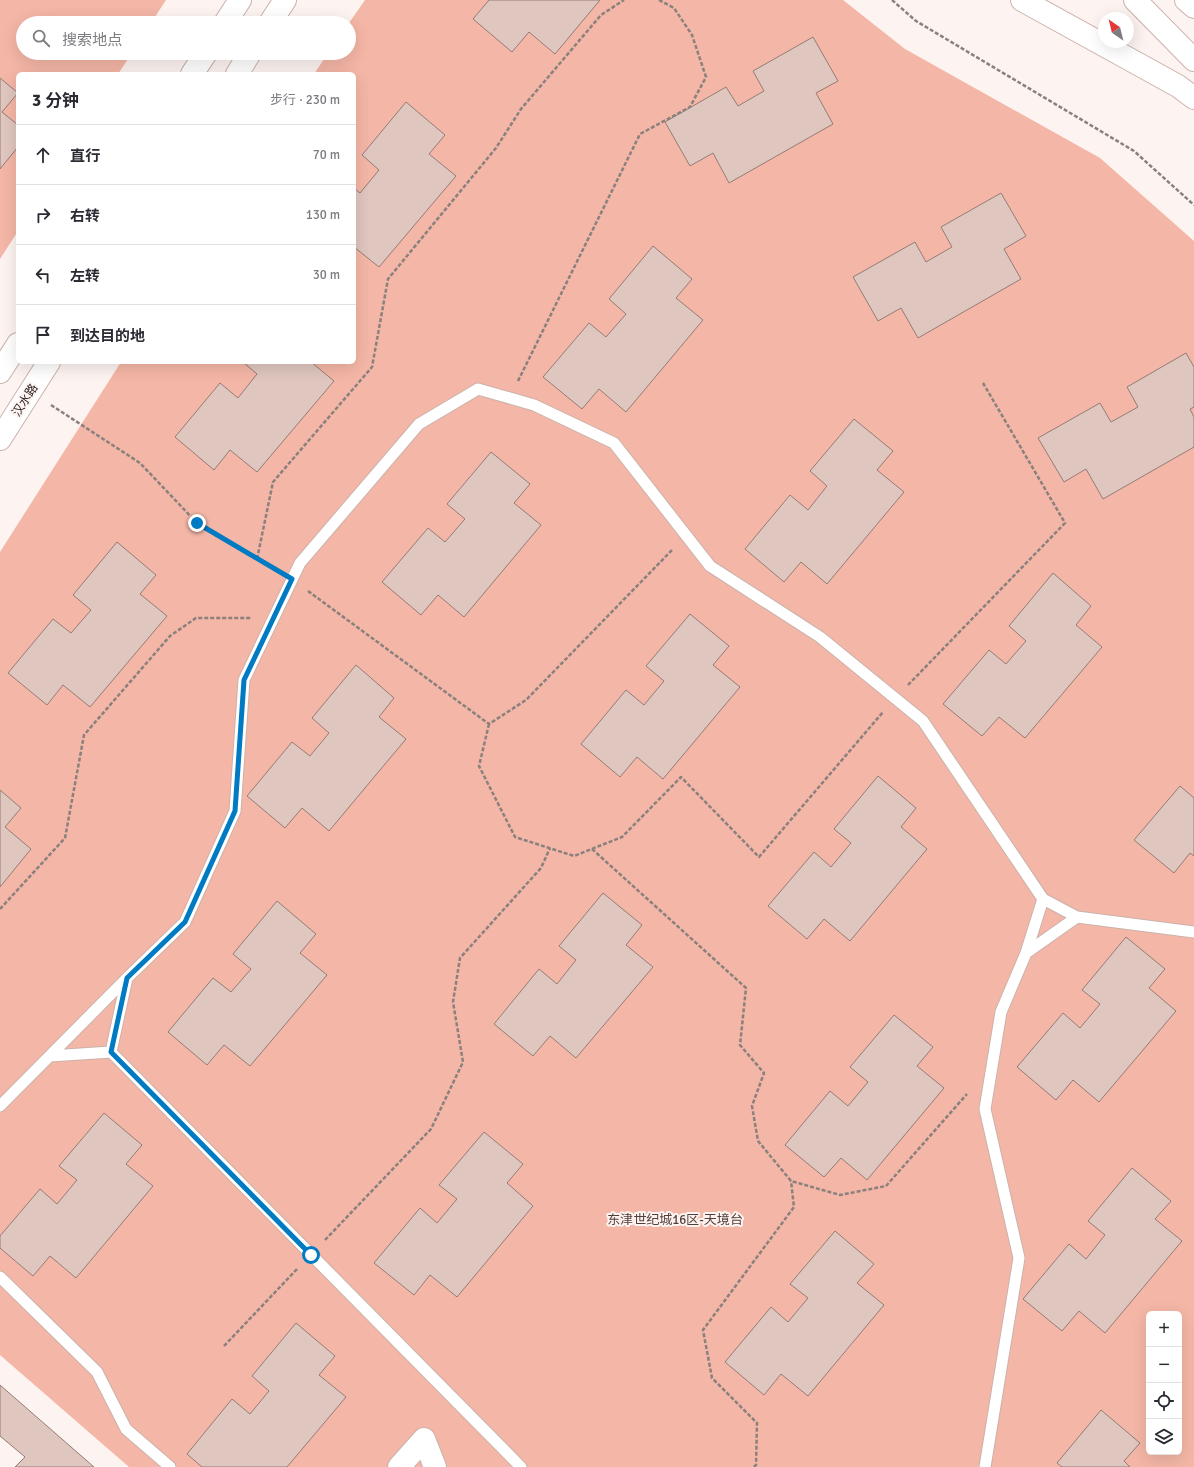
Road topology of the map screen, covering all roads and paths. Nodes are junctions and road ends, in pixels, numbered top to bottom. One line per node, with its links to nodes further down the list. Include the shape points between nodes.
1 (240, 0): 10 (main road)
2 (285, 0): 11 (main road)
3 (624, 0): 27 (path, via 601,15 521,109 496,148 388,279 372,367 273,482)
4 (659, 0): 24 (path, via 674,8 692,35 706,77 690,107 640,134)
5 (892, 0): 18 (path, via 916,21 1134,151)
6 (1022, 0): 17 (main road, via 1178,86)
7 (1135, 0): 14 (main road)
8 (1186, 0): 9 (main road)
9 (1194, 6)
10 (230, 16)
11 (275, 16)
12 (201, 60): 15 (main road)
13 (246, 60): 16 (main road)
14 (1194, 60)
15 (193, 72)
16 (238, 72)
17 (1194, 98)
18 (1194, 206)
19 (16, 347): 21 (main road)
20 (48, 364): 23 (main road, 汉水路)
21 (0, 372)
22 (983, 383): 30 (path, via 1065,523)
23 (30, 392): 25 (main road, 汉水路); 27 (path, via 140,463 197,523)
24 (510, 398): 26 (lane, via 534,405 614,443); 28 (lane, via 478,389 420,424 300,563)
25 (0, 439)
26 (686, 536): 30 (lane, via 710,566 820,637); 31 (path, via 526,700)
27 (257, 559): 28 (path)
28 (292, 579): 29 (lane); 31 (path)
29 (273, 618): 35 (path, via 196,618 170,636 84,735 65,838); 39 (lane, via 244,680 235,811 185,922)
30 (895, 698): 33 (path, via 759,857 681,777 622,837); 34 (lane, via 923,722)
31 (489, 724): 32 (path, via 479,766 515,837)
32 (550, 848): 33 (path, via 574,856); 45 (path, via 541,868 460,958 453,1002 463,1062 430,1129)
33 (592, 849): 44 (path, via 746,988 740,1045 764,1073 752,1106 758,1141)
34 (1043, 899): 36 (lane); 38 (lane)
35 (0, 909)
36 (1077, 917): 37 (lane); 38 (lane)
37 (1194, 932)
38 (1026, 953): 42 (lane, via 1001,1012)
39 (127, 978): 40 (lane); 41 (lane)
40 (111, 1052): 41 (lane); 45 (lane)
41 (50, 1056): 43 (lane)
42 (990, 1077): 44 (path, via 966,1096 886,1186 840,1195); 53 (lane, via 985,1109 1018,1258)
43 (0, 1106)
44 (791, 1181): 52 (path, via 794,1207 703,1330 712,1378 757,1423)
45 (311, 1255): 47 (path); 51 (lane)
46 (0, 1277): 48 (lane, via 97,1372 126,1429)
47 (224, 1346)
48 (170, 1467)
49 (399, 1467): 50 (main road, via 424,1439)
50 (435, 1467)
51 (521, 1467)
52 (754, 1467)
53 (985, 1467)

